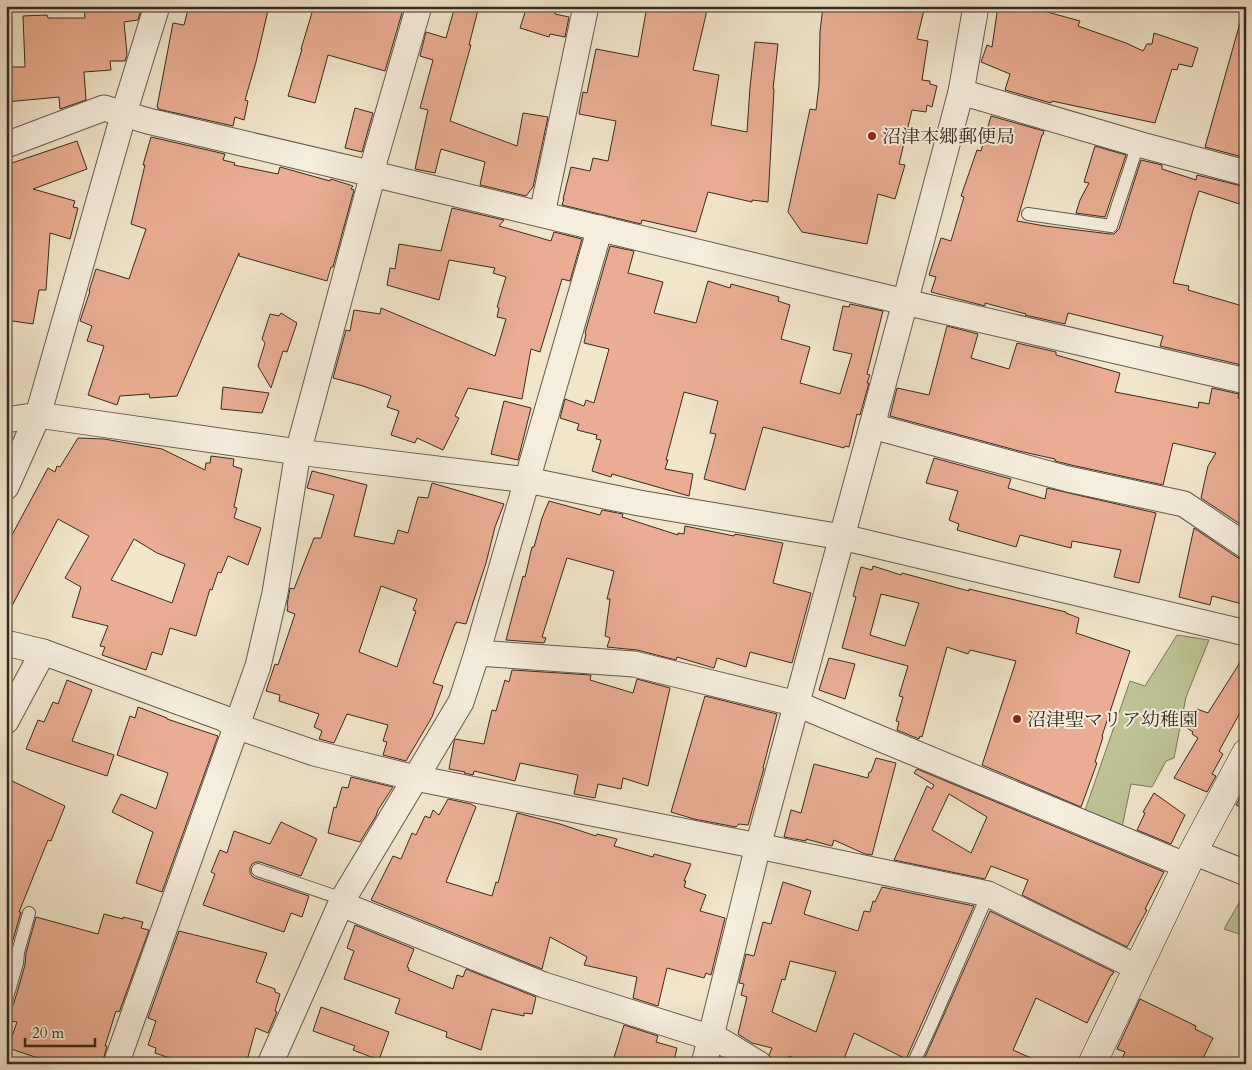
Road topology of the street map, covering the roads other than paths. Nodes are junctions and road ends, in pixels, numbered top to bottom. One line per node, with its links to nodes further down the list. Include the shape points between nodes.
1 (157, 6): 6 (street)
2 (419, 6): 9 (street)
3 (586, 6): 11 (street)
4 (976, 6): 5 (street)
5 (961, 92): 7 (street); 14 (street)
6 (124, 113): 8 (street, via 104,108); 9 (street); 16 (street)
7 (1138, 144): 10 (street); 12 (lane, via 1111,226)
8 (6, 145)
9 (373, 174): 11 (street); 19 (street)
10 (1246, 174)
11 (542, 214): 13 (street)
12 (1028, 214)
13 (600, 228): 14 (street); 20 (street)
14 (905, 302): 15 (street); 18 (street)
15 (1246, 381)
16 (38, 415): 17 (street); 19 (street); 21 (street)
17 (6, 420)
18 (872, 426): 22 (street); 23 (street, via 1068,479 1184,504)
19 (298, 452): 20 (street); 30 (street, via 273,602 258,666)
20 (527, 480): 22 (street, via 639,503); 27 (street)
21 (6, 486)
22 (842, 537): 24 (street); 28 (street)
23 (1246, 546)
24 (1246, 633)
25 (6, 643): 26 (street)
26 (43, 652): 29 (street); 30 (street, via 223,718)
27 (477, 653): 28 (street, via 634,664); 32 (street, via 461,702)
28 (797, 704): 33 (street); 34 (street, via 969,775)
29 (6, 721)
30 (236, 726): 32 (street, via 314,753); 43 (street)
31 (1246, 753): 34 (street)
32 (415, 778): 33 (street); 38 (street)
33 (758, 846): 37 (street); 42 (street)
34 (1190, 859): 36 (street); 40 (street)
35 (258, 870): 38 (lane)
36 (1246, 873)
37 (988, 894): 40 (street); 47 (lane)
38 (342, 902): 42 (street, via 544,985); 44 (street)
39 (29, 913): 41 (lane)
40 (1138, 968): 48 (street)
41 (6, 1001)
42 (711, 1038): 45 (street); 46 (street)
43 (116, 1064)
44 (270, 1064)
45 (704, 1064)
46 (759, 1064)
47 (913, 1064)
48 (1092, 1064)

